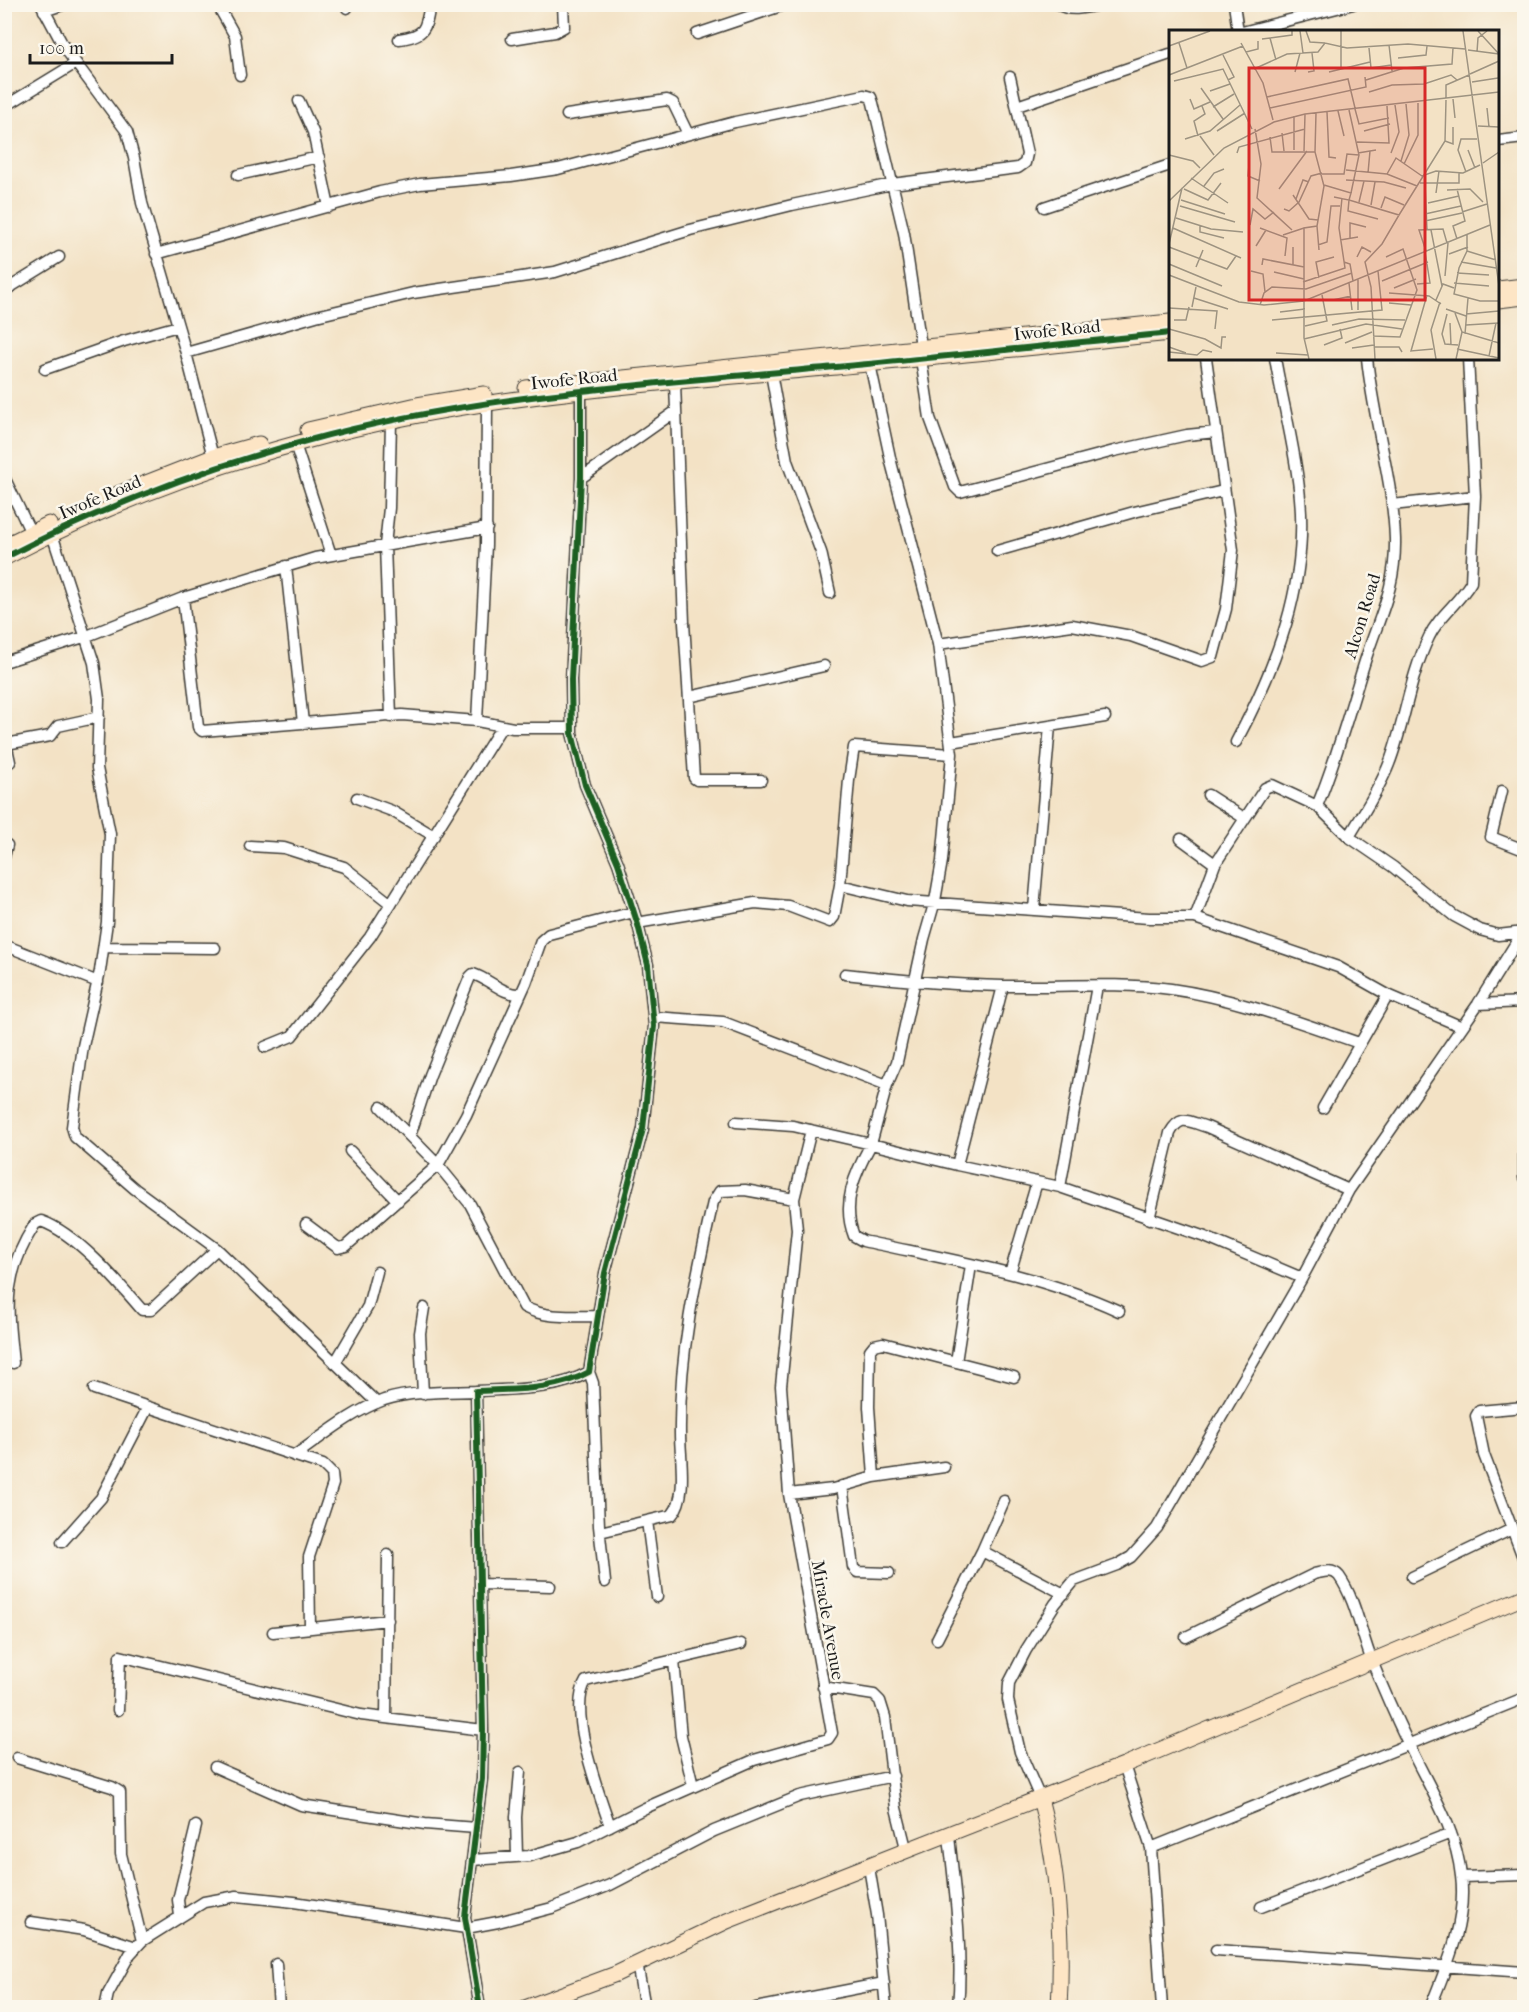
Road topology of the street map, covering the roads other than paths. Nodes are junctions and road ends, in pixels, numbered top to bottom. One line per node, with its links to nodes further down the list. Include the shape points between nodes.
1 (65, 4): 10 (street)
2 (217, 4): 18 (street, via 235,36)
3 (430, 4): 14 (street, via 423,32)
4 (563, 4): 15 (street, via 564,27)
5 (787, 4): 13 (street)
6 (1058, 4): 7 (street, via 1065,9)
7 (1103, 4)
8 (1234, 4): 11 (street)
9 (1353, 4): 12 (street)
10 (43, 8): 17 (street)
11 (1240, 30)
12 (1248, 30)
13 (697, 34)
14 (399, 39)
15 (512, 39)
16 (1169, 54): 21 (street)
17 (76, 63): 22 (street); 33 (street, via 127,132)
18 (240, 75)
19 (1010, 77): 21 (street)
20 (299, 101): 27 (street)
21 (1017, 106): 30 (street, via 1027,154 1025,164)
22 (4, 107)
23 (567, 115): 24 (street, via 667,100 673,103)
24 (688, 134): 30 (street, via 864,95 871,97 873,103); 31 (street, via 558,169 420,184)
25 (1524, 138): 26 (street)
26 (1499, 141)
27 (319, 157): 29 (street); 31 (street)
28 (1169, 165): 32 (street)
29 (238, 176)
30 (892, 183): 43 (street, via 690,230 555,272 413,293); 44 (street, via 912,275)
31 (329, 207): 33 (street)
32 (1044, 207)
33 (156, 254): 41 (street)
34 (59, 257): 37 (street)
35 (1524, 286): 36 (street)
36 (1499, 289)
37 (4, 291)
38 (1524, 297): 39 (street)
39 (1499, 300)
40 (1169, 322): 44 (street, Iwofe Road)
41 (178, 326): 43 (street); 50 (street)
42 (1169, 333): 44 (street, Iwofe Road)
43 (186, 353): 60 (street)
44 (921, 353): 49 (street, Iwofe Road); 55 (street, Iwofe Road, via 588,381); 58 (street, via 930,418 960,492 1114,451)
45 (1206, 360): 58 (street)
46 (1275, 360): 91 (street, via 1297,472 1301,560 1279,646)
47 (1367, 360): 65 (street, Alcon Road)
48 (1468, 360): 64 (street)
49 (870, 364): 51 (street, Iwofe Road); 78 (street)
50 (45, 369)
51 (771, 373): 52 (street, Iwofe Road); 75 (street, via 787,460 822,552)
52 (675, 383): 53 (street, Iwofe Road); 56 (street)
53 (582, 392): 54 (street, Iwofe Road); 62 (street)
54 (487, 404): 55 (street, Iwofe Road); 66 (street)
55 (418, 411): 57 (street, Iwofe Road); 60 (street, Iwofe Road, via 304,431)
56 (676, 411): 62 (street); 81 (street)
57 (391, 422): 59 (street, Iwofe Road); 69 (street)
58 (1216, 432): 63 (street)
59 (295, 444): 68 (street, Iwofe Road, via 140,496); 72 (street)
60 (213, 457): 67 (street, Iwofe Road)
61 (4, 477): 67 (street)
62 (581, 478): 89 (street)
63 (1223, 491): 71 (street); 78 (street, via 1230,514 1233,550 1220,637 1210,660 1202,661 1106,630 1072,625)
64 (1475, 496): 65 (street); 101 (street, via 1471,582 1429,636 1389,763)
65 (1392, 506): 98 (street, Alcon Road, via 1395,539 1390,594)
66 (487, 528): 69 (street); 85 (street)
67 (31, 533): 70 (street, Iwofe Road)
68 (52, 534): 73 (street, Iwofe Road); 77 (street)
69 (385, 545): 72 (street); 83 (street)
70 (4, 546)
71 (997, 551)
72 (331, 555): 74 (street)
73 (4, 558)
74 (286, 566): 76 (street); 86 (street)
75 (830, 593)
76 (183, 598): 77 (street); 86 (street, via 198,727 202,731)
77 (87, 636): 79 (street); 82 (street)
78 (938, 644): 92 (street)
79 (4, 662)
80 (824, 666): 81 (street)
81 (689, 697): 94 (street, via 694,778)
82 (99, 717): 90 (street, via 58,726 50,736); 116 (street, via 97,768 110,834)
83 (390, 717): 85 (street); 86 (street)
84 (1105, 717): 88 (street)
85 (477, 721): 87 (street)
86 (303, 723)
87 (502, 726): 89 (street); 100 (street)
88 (1050, 726): 92 (street); 111 (street)
89 (572, 728): 112 (street, via 585,785)
90 (5, 742): 93 (street)
91 (1236, 742)
92 (951, 748): 108 (street, via 854,747); 109 (street)
93 (10, 762)
94 (761, 780)
95 (1502, 791): 105 (street, via 1491,837)
96 (1208, 795): 99 (street)
97 (357, 798): 100 (street, via 392,811)
98 (1317, 806): 99 (street, via 1272,785); 101 (street)
99 (1244, 818): 107 (street)
100 (434, 836): 110 (street)
101 (1349, 837): 114 (street, via 1466,923 1498,935)
102 (1181, 839): 107 (street)
103 (7, 845): 106 (street)
104 (250, 846): 110 (street, via 284,848 344,867)
105 (1524, 850)
106 (4, 857)
107 (1215, 864): 113 (street)
108 (840, 885): 109 (street, via 907,901); 112 (street, via 830,922 773,903)
109 (935, 901): 111 (street); 120 (street)
110 (391, 904): 130 (street, via 292,1036)
111 (1034, 909): 113 (street)
112 (636, 917): 123 (street, via 549,934 541,941); 127 (street, via 648,965)
113 (1195, 918): 124 (street, via 1338,967)
114 (1524, 932): 126 (street)
115 (4, 945): 119 (street)
116 (104, 947): 117 (street); 119 (street)
117 (215, 948)
118 (845, 974): 120 (street)
119 (98, 982): 150 (street, via 78,1079 72,1127 75,1137 135,1189)
120 (915, 982): 121 (street); 131 (street, via 897,1062)
121 (1003, 986): 122 (street); 141 (street)
122 (1096, 986): 129 (street, via 1132,985 1203,994); 144 (street)
123 (520, 994): 137 (street, via 481,977 470,977); 140 (street, via 466,1115)
124 (1388, 995): 128 (street); 129 (street)
125 (1524, 1002): 126 (street)
126 (1478, 1004): 128 (street)
127 (654, 1017): 131 (street, via 723,1022); 158 (street, via 643,1129)
128 (1460, 1026): 145 (street)
129 (1359, 1043): 133 (street)
130 (265, 1047)
131 (887, 1085): 138 (street)
132 (381, 1107): 137 (street)
133 (1323, 1108)
134 (1524, 1116): 142 (street)
135 (736, 1122): 136 (street)
136 (811, 1130): 138 (street); 146 (street, Miracle Avenue)
137 (410, 1136): 140 (street)
138 (871, 1144): 141 (street); 151 (street, via 849,1200 854,1236)
139 (350, 1151): 147 (street)
140 (438, 1165): 147 (street); 158 (street, via 470,1204 524,1307 553,1316)
141 (957, 1166): 143 (street)
142 (1524, 1178)
143 (1037, 1182): 144 (street); 153 (street)
144 (1060, 1187): 148 (street)
145 (1349, 1190): 148 (street, via 1183,1120 1175,1123 1170,1133); 154 (street)
146 (794, 1199): 174 (street, Miracle Avenue, via 797,1230 781,1386); 176 (street, via 745,1190 720,1191 713,1202 683,1350 681,1488 677,1509 672,1515)
147 (398, 1201): 149 (street, via 342,1248)
148 (1149, 1219): 154 (street, via 1205,1237)
149 (306, 1224)
150 (217, 1249): 155 (street, via 151,1310 142,1310 101,1264 52,1225 41,1221 30,1231); 160 (street)
151 (971, 1265): 153 (street); 159 (street)
152 (377, 1272): 160 (street, via 368,1306)
153 (1010, 1273): 157 (street, via 1036,1278)
154 (1302, 1278): 188 (street, via 1157,1528 1131,1557 1074,1581)
155 (7, 1280): 161 (street)
156 (424, 1308): 166 (street, via 420,1333)
157 (1119, 1311)
158 (597, 1316): 162 (street)
159 (956, 1362): 163 (street); 172 (street, via 883,1343 872,1346 869,1407)
160 (335, 1363): 167 (street)
161 (14, 1364)
162 (589, 1372): 165 (street, via 572,1382); 178 (street, via 597,1437)
163 (1014, 1377)
164 (94, 1389): 168 (street)
165 (476, 1391): 166 (street); 186 (street)
166 (423, 1394): 167 (street)
167 (377, 1403): 170 (street, via 341,1422)
168 (148, 1407): 170 (street); 179 (street, via 101,1498)
169 (1524, 1407): 177 (street, via 1479,1411 1476,1416 1484,1455)
170 (294, 1456): 192 (street, via 323,1466 332,1474 333,1484 309,1557)
171 (944, 1467): 172 (street)
172 (874, 1478): 173 (street)
173 (842, 1486): 174 (street); 183 (street, via 853,1567 857,1572)
174 (789, 1494): 199 (street, Miracle Avenue)
175 (1004, 1501): 180 (street)
176 (647, 1521): 178 (street); 189 (street)
177 (1512, 1529): 182 (street); 184 (street)
178 (600, 1532): 185 (street)
179 (62, 1542)
180 (982, 1551): 188 (street); 195 (street)
181 (388, 1555): 191 (street)
182 (1524, 1560)
183 (889, 1573)
184 (1412, 1577)
185 (605, 1582)
186 (480, 1584): 187 (street); 203 (street)
187 (550, 1586)
188 (1064, 1594): 211 (street, via 1026,1650 1010,1683 1008,1700 1020,1752)
189 (657, 1597)
190 (1524, 1597): 197 (street)
191 (388, 1620): 192 (street); 202 (street)
192 (310, 1628): 193 (street)
193 (273, 1632)
194 (1186, 1637): 197 (street, via 1329,1570 1337,1574 1346,1590)
195 (938, 1639)
196 (741, 1644): 198 (street)
197 (1371, 1660): 204 (street); 206 (street)
198 (674, 1661): 210 (street, via 681,1736); 213 (street, via 586,1681 581,1689 586,1752)
199 (823, 1688): 209 (street, via 873,1695 880,1701); 210 (street, Miracle Avenue, via 832,1728 828,1739 754,1760)
200 (1524, 1698): 204 (street)
201 (118, 1710): 202 (street, via 120,1656)
202 (386, 1718): 203 (street)
203 (483, 1730): 214 (street)
204 (1409, 1745): 215 (street); 217 (street)
205 (17, 1758): 228 (street, via 120,1792 121,1854)
206 (1124, 1766): 211 (street); 217 (street)
207 (215, 1767): 214 (street, via 301,1805)
208 (520, 1772): 219 (street)
209 (893, 1776): 218 (street); 227 (street, via 800,1796 714,1831 610,1886 552,1908)
210 (693, 1786): 213 (street, Miracle Avenue)
211 (1040, 1798): 216 (street); 243 (street, via 1050,1836 1058,1904)
212 (196, 1826): 225 (street, via 178,1900)
213 (610, 1826): 219 (street, Miracle Avenue, via 578,1842)
214 (476, 1828): 220 (street)
215 (1451, 1833): 223 (street); 224 (street)
216 (949, 1836): 218 (street); 242 (street, via 956,1899)
217 (1151, 1848): 244 (street)
218 (907, 1852): 221 (street)
219 (517, 1857): 220 (street, Miracle Avenue)
220 (472, 1860): 227 (street)
221 (869, 1867): 230 (street, via 727,1921); 234 (street)
222 (1524, 1875): 223 (street)
223 (1462, 1877): 232 (street, via 1460,1924)
224 (1261, 1907)
225 (180, 1916): 227 (street, via 204,1902 237,1896); 228 (street)
226 (31, 1922): 228 (street)
227 (466, 1928): 237 (street)
228 (139, 1944): 235 (street, via 108,1994)
229 (1216, 1950): 232 (street)
230 (637, 1963): 238 (street, via 573,1992); 239 (street)
231 (276, 1964): 236 (street)
232 (1446, 1968): 233 (street); 245 (street)
233 (1524, 1972)
234 (884, 1983): 240 (street); 241 (street)
235 (105, 2007)
236 (279, 2007)
237 (480, 2007)
238 (525, 2007)
239 (645, 2007)
240 (756, 2007)
241 (886, 2007)
242 (958, 2007)
243 (1059, 2007)
244 (1162, 2007)
245 (1430, 2007)

